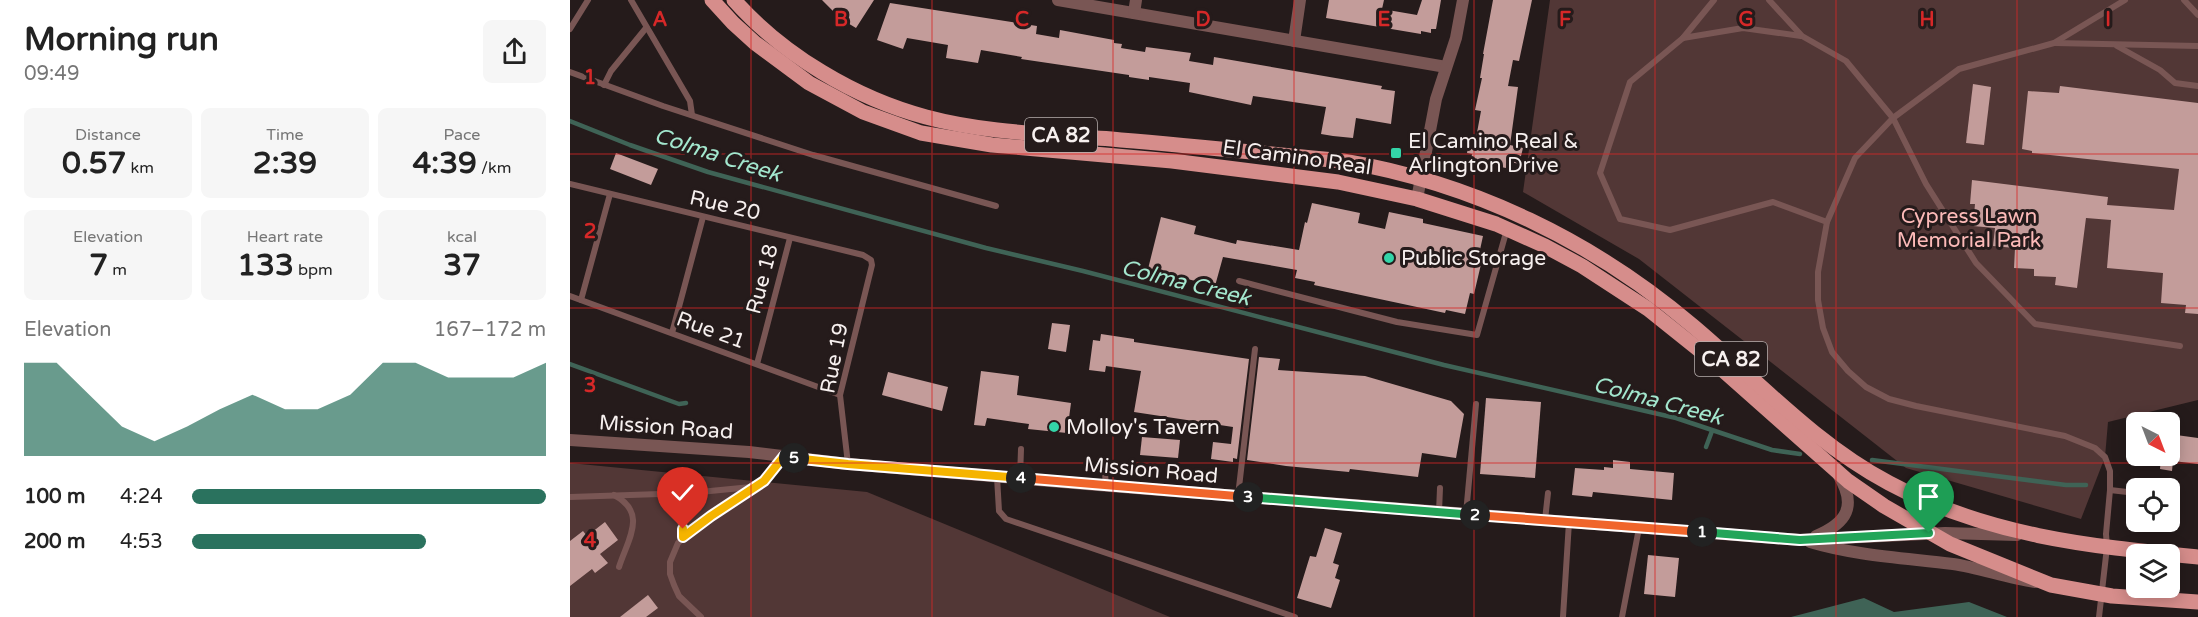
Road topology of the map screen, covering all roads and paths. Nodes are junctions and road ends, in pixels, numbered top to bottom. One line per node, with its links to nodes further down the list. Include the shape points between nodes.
1 (588, 0): 15 (lane)
2 (631, 0): 14 (lane)
3 (712, 0): 31 (main road, El Camino Real / CA 82, via 755,43 809,83 863,112 921,133 992,145 1172,161 1338,182)
4 (734, 0): 28 (main road, El Camino Real / CA 82, via 765,30 817,68 871,97 927,117 997,129 1343,161)
5 (1058, 0): 12 (street)
6 (1300, 0): 18 (street)
7 (1462, 0): 22 (street)
8 (1714, 0): 17 (lane)
9 (1769, 0): 16 (lane)
10 (2125, 0): 19 (lane)
11 (2184, 0): 13 (lane)
12 (1135, 6): 18 (street)
13 (2198, 15)
14 (646, 28): 24 (lane); 26 (lane, via 690,101)
15 (570, 29)
16 (1802, 36): 17 (lane, via 1743,28); 27 (lane, via 1846,61)
17 (1683, 38): 34 (lane, via 1630,82 1600,173 1620,219 1670,230 1773,202)
18 (1294, 41): 22 (street)
19 (2054, 43): 20 (lane); 27 (lane, via 1959,69)
20 (2114, 44): 21 (lane); 25 (lane, via 2175,83)
21 (2198, 46)
22 (1446, 67): 28 (street)
23 (570, 72): 24 (lane)
24 (604, 85): 26 (lane)
25 (2198, 86)
26 (692, 115): 32 (lane, via 813,155)
27 (1893, 118): 34 (lane, via 1855,158); 42 (lane, via 1926,184 1976,263 2035,324)
28 (1421, 178): 31 (street); 71 (main road, El Camino Real / CA 82, via 1513,211 1617,270 1692,325 1818,436 1874,475 1955,514)
29 (570, 184): 30 (lane, Rue 20)
30 (610, 194): 33 (lane, Rue 20); 40 (lane)
31 (1417, 199): 35 (main road, El Camino Real / CA 82)
32 (996, 206)
33 (703, 217): 36 (lane, Rue 20); 41 (lane)
34 (1827, 222): 58 (lane, via 1818,272 1818,300 1832,352 1848,371 1866,387 1889,399 2081,441 2105,457)
35 (1507, 229): 38 (lane, via 1477,335 1397,322); 52 (main road, El Camino Real / CA 82, via 1582,266 1648,309)
36 (790, 238): 37 (lane, Rue 20); 44 (lane, Rue 18)
37 (871, 260): 45 (lane, Rue 19)
38 (1239, 281)
39 (570, 296): 40 (lane, Rue 21)
40 (581, 300): 41 (lane, Rue 21)
41 (672, 333): 44 (lane, Rue 21)
42 (2181, 346)
43 (1255, 349): 64 (lane)
44 (757, 364): 45 (lane, Rue 21)
45 (840, 395): 51 (lane, Rue 19)
46 (1476, 404): 66 (lane)
47 (570, 440): 49 (street, Mission Road)
48 (1021, 449): 54 (lane)
49 (784, 456): 51 (street, Mission Road); 56 (lane, via 769,476)
50 (1104, 462): 55 (lane)
51 (848, 464): 53 (street, Mission Road)
52 (1836, 471): 70 (main road, El Camino Real / CA 82, via 1878,503); 73 (street, Mission Road, via 1847,495 1844,517 1826,531)
53 (997, 476): 54 (street, Mission Road); 81 (lane, via 999,511 1006,519)
54 (1020, 478): 55 (street, Mission Road)
55 (1107, 486): 64 (street, Mission Road)
56 (752, 487): 61 (lane); 72 (lane)
57 (1440, 488): 65 (lane)
58 (2110, 490): 59 (lane); 74 (lane)
59 (2126, 492)
60 (1548, 493): 67 (lane)
61 (667, 494): 62 (lane); 72 (lane, via 679,515)
62 (613, 495): 63 (lane); 76 (lane, via 625,501 634,518)
63 (570, 496)
64 (1238, 496): 65 (street, Mission Road)
65 (1439, 512): 66 (street, Mission Road)
66 (1466, 514): 67 (street, Mission Road)
67 (1545, 520): 68 (street, Mission Road)
68 (1569, 522): 69 (street, Mission Road); 82 (lane)
69 (1639, 527): 73 (street, Mission Road); 83 (lane)
70 (1929, 533): 71 (street, Mission Road); 73 (street, Mission Road); 77 (main road, El Camino Real / CA 82)
71 (2039, 536): 74 (main road, El Camino Real / CA 82)
72 (683, 537): 80 (lane, via 673,553 670,574 680,596)
73 (1800, 540): 77 (street, Mission Road, via 1837,550 1955,564)
74 (2107, 548): 75 (main road, El Camino Real / CA 82); 78 (lane)
75 (2198, 556)
76 (619, 567)
77 (2051, 585): 78 (main road, El Camino Real / CA 82)
78 (2102, 594): 79 (main road, El Camino Real / CA 82); 84 (lane)
79 (2198, 602)
80 (701, 617)
81 (1295, 617)
82 (1563, 617)
83 (1622, 617)
84 (2099, 617)

